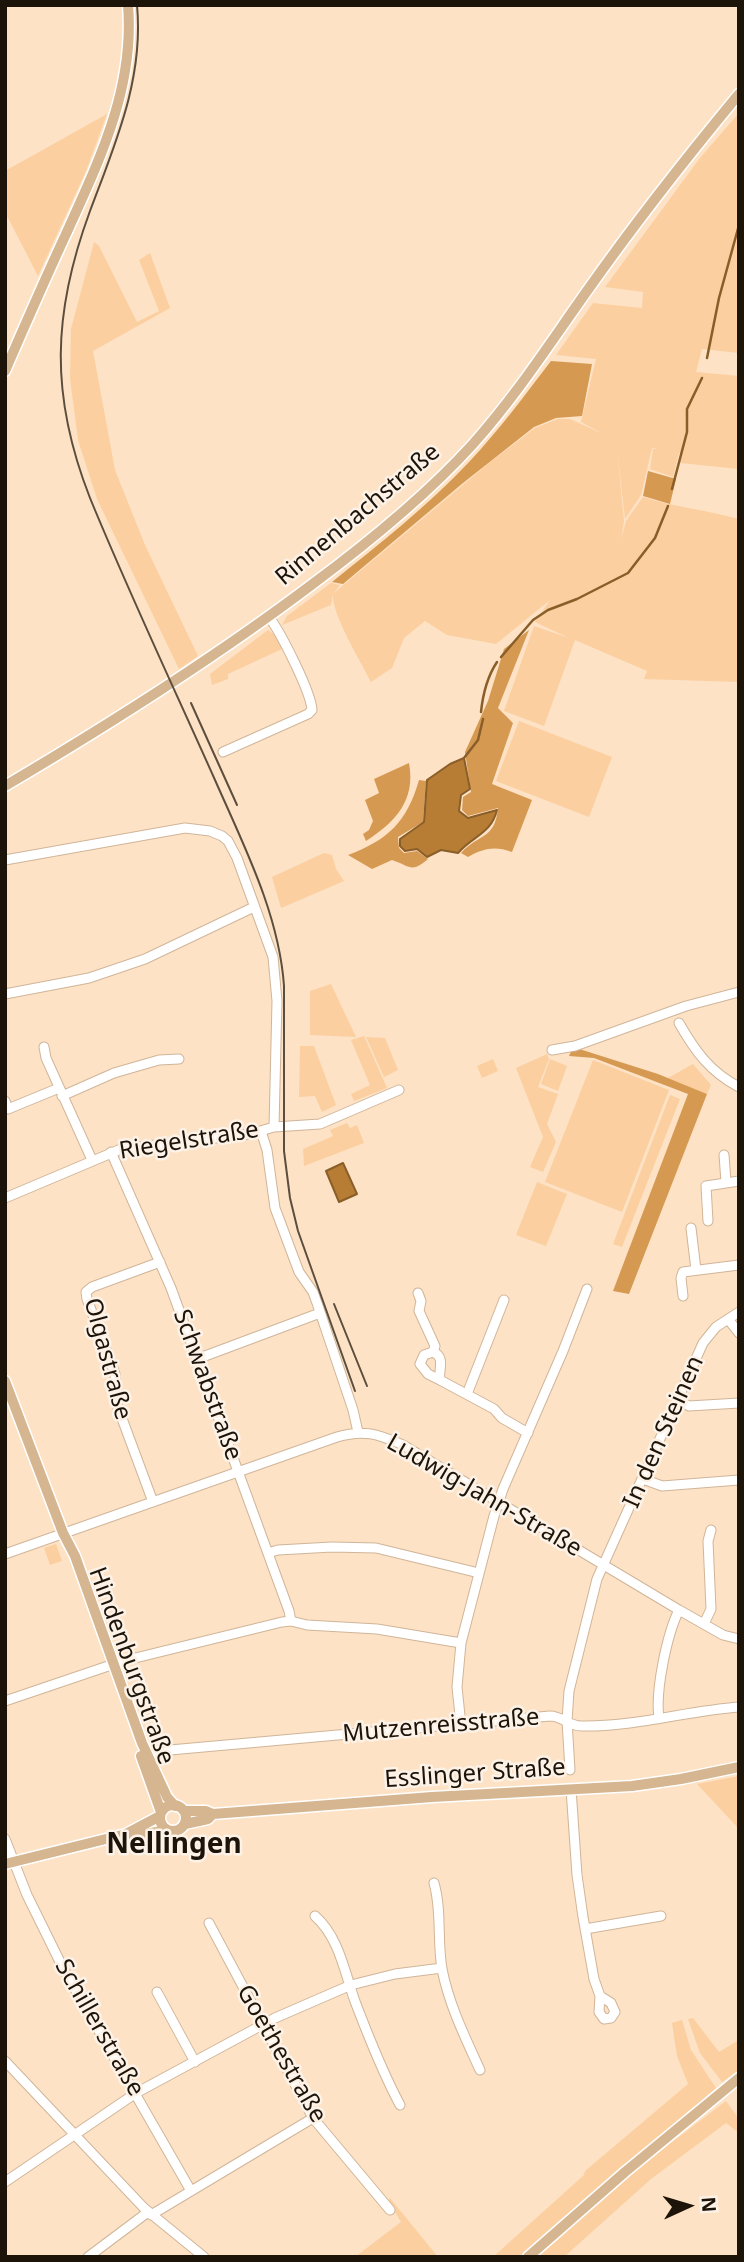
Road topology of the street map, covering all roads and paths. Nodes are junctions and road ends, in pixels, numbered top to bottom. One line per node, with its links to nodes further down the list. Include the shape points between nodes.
1 (128, 5): 3 (main road, via 129,53 115,117)
2 (739, 94): 4 (main road, Rinnenbachstraße, via 665,185 473,444 421,496)
3 (5, 371)
4 (269, 617): 5 (street, via 309,698 311,712); 6 (main road, Rinnenbachstraße, via 179,679)
5 (223, 751)
6 (5, 786)
7 (5, 860): 8 (street, via 194,828 218,834 228,842)
8 (254, 907): 10 (street, via 145,959 89,978); 19 (street, via 276,974)
9 (739, 992): 13 (street)
10 (5, 994)
11 (679, 1024): 15 (street, via 709,1067)
12 (44, 1047): 17 (street)
13 (552, 1050)
14 (179, 1059): 17 (street, via 159,1060)
15 (739, 1087)
16 (399, 1090): 19 (street, Riegelstraße, via 324,1123)
17 (61, 1092): 18 (street, via 8,1109); 23 (street)
18 (5, 1101)
19 (274, 1127): 20 (street, Riegelstraße)
20 (261, 1131): 21 (street, Riegelstraße); 37 (street, Ludwig-Jahn-Straße, via 275,1208)
21 (111, 1153): 23 (street, Riegelstraße); 29 (street, Schwabstraße)
22 (724, 1155): 25 (street)
23 (92, 1160): 26 (street, Riegelstraße)
24 (739, 1181): 25 (street)
25 (726, 1182): 27 (street, via 706,1186)
26 (5, 1198)
27 (708, 1222)
28 (691, 1228): 31 (street)
29 (160, 1262): 41 (street, Schwabstraße); 52 (street, Olgastraße, via 86,1292 115,1374 117,1405)
30 (739, 1265): 31 (street)
31 (696, 1270): 34 (street, via 683,1272)
32 (587, 1289): 48 (street)
33 (418, 1293): 40 (street)
34 (683, 1296)
35 (504, 1300): 44 (street)
36 (739, 1312): 38 (street, In den Steinen)
37 (320, 1313): 41 (street); 47 (street, Ludwig-Jahn-Straße)
38 (728, 1319): 39 (street); 45 (street, In den Steinen, via 708,1335)
39 (739, 1333)
40 (433, 1352): 42 (street, via 440,1359); 42 (street, via 424,1355 420,1364)
41 (197, 1359): 49 (street, Schwabstraße)
42 (440, 1380): 44 (street)
43 (5, 1381): 55 (main road, Hindenburgstraße)
44 (467, 1394): 48 (street)
45 (677, 1400): 46 (street, via 689,1406); 50 (street, In den Steinen)
46 (739, 1403)
47 (358, 1432): 49 (street); 53 (street, Ludwig-Jahn-Straße, via 403,1446)
48 (528, 1433): 53 (street)
49 (238, 1471): 52 (street); 57 (street, Schwabstraße)
50 (643, 1479): 51 (street, via 662,1486); 58 (street, In den Steinen)
51 (739, 1480)
52 (153, 1502): 55 (street)
53 (499, 1502): 58 (street, Ludwig-Jahn-Straße); 59 (street)
54 (711, 1531): 62 (street, via 711,1609)
55 (63, 1533): 56 (street); 65 (main road, Hindenburgstraße)
56 (5, 1553)
57 (268, 1553): 59 (street, via 376,1548); 61 (street, Schwabstraße)
58 (603, 1564): 60 (street, Ludwig-Jahn-Straße); 69 (street, In den Steinen, via 573,1668)
59 (479, 1573): 64 (street)
60 (679, 1609): 62 (street, Ludwig-Jahn-Straße); 68 (street, via 664,1661)
61 (291, 1621): 64 (street, via 390,1630); 65 (street)
62 (704, 1624): 63 (street, Ludwig-Jahn-Straße)
63 (739, 1639)
64 (461, 1643): 70 (street, via 457,1687)
65 (111, 1665): 66 (street); 71 (main road, Hindenburgstraße)
66 (5, 1701)
67 (739, 1707): 68 (street, Mutzenreisstraße)
68 (659, 1718): 69 (street, Mutzenreisstraße, via 581,1726)
69 (567, 1721): 70 (street, Mutzenreisstraße, via 550,1716); 73 (street, In den Steinen)
70 (461, 1725): 71 (street, Mutzenreisstraße, via 170,1750)
71 (148, 1762): 75 (main road, Hindenburgstraße, via 167,1797); 76 (main road, Hindenburgstraße)
72 (739, 1767): 74 (main road, Esslinger Straße, via 651,1784)
73 (570, 1770)
74 (570, 1789): 77 (main road, Esslinger Straße); 87 (street)
75 (179, 1808): 76 (main road, Esslinger Straße, via 166,1807); 77 (main road, Esslinger Straße); 78 (main road)
76 (161, 1814): 79 (main road); 80 (main road, Esslinger Straße)
77 (213, 1814): 78 (main road, Esslinger Straße)
78 (185, 1824): 79 (main road, Esslinger Straße, via 179,1830)
79 (167, 1830): 80 (main road, Esslinger Straße)
80 (126, 1834): 82 (main road, Esslinger Straße)
81 (5, 1839): 82 (street, Schillerstraße)
82 (9, 1863): 99 (street, Schillerstraße)
83 (434, 1883): 88 (street)
84 (315, 1916): 89 (street, via 334,1944)
85 (661, 1916): 87 (street)
86 (209, 1923): 92 (street, Goethestraße)
87 (585, 1929): 91 (street)
88 (442, 1968): 89 (street); 95 (street, via 454,2011)
89 (351, 1985): 92 (street); 100 (street)
90 (157, 1992): 94 (street)
91 (600, 1996)
92 (263, 2024): 94 (street); 101 (street, Goethestraße)
93 (5, 2061): 102 (street)
94 (195, 2062): 99 (street)
95 (480, 2070)
96 (739, 2078): 98 (main road)
97 (739, 2084): 98 (main road)
98 (727, 2089): 109 (main road)
99 (136, 2093): 102 (street); 104 (street, Schillerstraße)
100 (400, 2105)
101 (313, 2118): 104 (street); 105 (street, Goethestraße)
102 (75, 2134): 103 (street); 106 (street)
103 (5, 2182)
104 (191, 2191): 106 (street)
105 (390, 2210)
106 (150, 2213): 107 (street); 108 (street)
107 (88, 2257)
108 (204, 2257)
109 (528, 2257)

